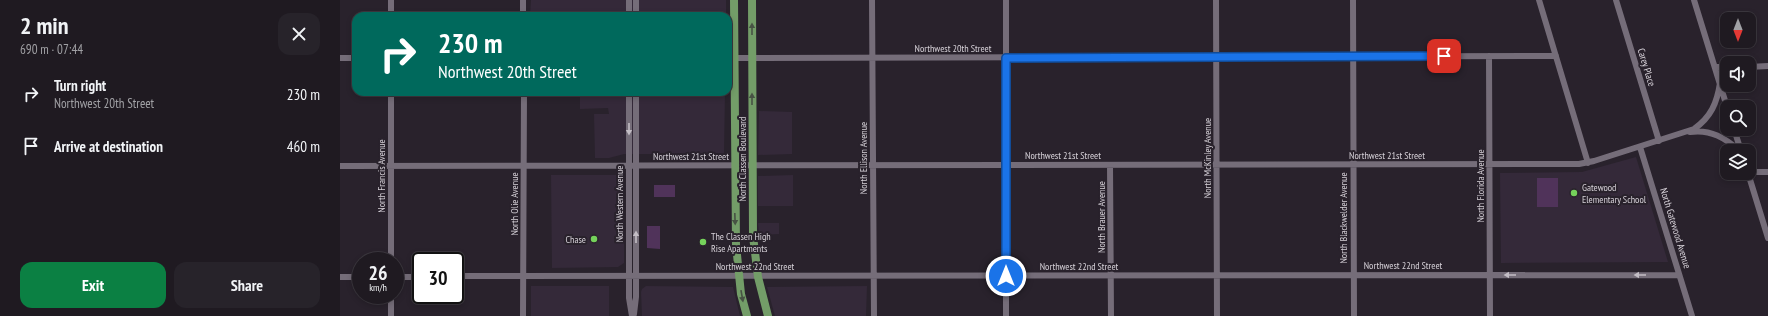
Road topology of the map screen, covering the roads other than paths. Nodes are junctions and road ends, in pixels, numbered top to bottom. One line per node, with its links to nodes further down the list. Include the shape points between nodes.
1 (391, 0): 14 (street)
2 (523, 0): 15 (street)
3 (629, 0): 16 (street)
4 (636, 0): 17 (street)
5 (734, 0): 24 (main road, North Classen Boulevard)
6 (752, 0): 25 (main road, North Classen Boulevard, one-way to 6)
7 (872, 0): 26 (street, North Ellison Avenue)
8 (1006, 0): 27 (street)
9 (1216, 0): 20 (street, North McKinley Avenue)
10 (1353, 0): 21 (street, North Blackwelder Avenue)
11 (1539, 0): 19 (street)
12 (1616, 0): 38 (street, Carey Place)
13 (1694, 0): 29 (street)
14 (391, 12)
15 (523, 12)
16 (629, 12)
17 (636, 12)
18 (1489, 56): 19 (street, Northwest 20th Street); 21 (street, Northwest 20th Street); 46 (street, North Florida Avenue)
19 (1556, 56): 41 (street)
20 (1217, 57): 21 (street, Northwest 20th Street); 27 (street, Northwest 20th Street); 44 (street, North McKinley Avenue)
21 (1353, 57): 45 (street, North Blackwelder Avenue)
22 (340, 58): 23 (street)
23 (352, 58)
24 (734, 58): 25 (street, Northwest 20th Street); 51 (main road, North Classen Boulevard)
25 (752, 58): 26 (street, Northwest 20th Street); 52 (main road, North Classen Boulevard, one-way to 25)
26 (873, 58): 27 (street, Northwest 20th Street); 53 (street, North Ellison Avenue)
27 (1006, 58): 42 (street)
28 (1768, 66): 31 (street)
29 (1715, 67): 30 (street); 32 (street)
30 (1720, 67)
31 (1756, 67)
32 (1720, 83): 37 (street, Northwest 21st Street, via 1718,96 1710,114 1700,125)
33 (391, 96): 48 (street, North Francis Avenue)
34 (524, 96): 49 (street, North Olie Avenue)
35 (629, 96): 50 (street, North Western Avenue, one-way to 50)
36 (636, 96): 50 (street, North Western Avenue)
37 (1686, 132): 38 (street, Northwest 21st Street); 39 (street, Northwest 21st Street, via 1712,133)
38 (1659, 141): 40 (street, Northwest 21st Street)
39 (1732, 144)
40 (1640, 147): 41 (street, Northwest 21st Street); 60 (street, North Gatewood Avenue)
41 (1588, 163): 46 (street, Northwest 21st Street)
42 (1006, 165): 43 (street, Northwest 21st Street); 53 (street, Northwest 21st Street); 66 (street)
43 (1110, 165): 44 (street, Northwest 21st Street); 67 (street, North Brauer Avenue)
44 (1217, 165): 45 (street, Northwest 21st Street); 68 (street, North McKinley Avenue)
45 (1353, 165): 46 (street, Northwest 21st Street); 69 (street, North Blackwelder Avenue)
46 (1490, 165): 59 (street, North Florida Avenue)
47 (340, 166): 48 (street, Northwest 21st Street)
48 (391, 166): 49 (street, Northwest 21st Street); 58 (street, North Francis Avenue)
49 (524, 166): 50 (street, Northwest 21st Street); 62 (street, North Olie Avenue)
50 (633, 166): 51 (street, Northwest 21st Street); 63 (street, North Western Avenue)
51 (735, 166): 52 (street, Northwest 21st Street); 64 (main road, North Classen Boulevard, one-way to 64, via 736,238)
52 (752, 166): 53 (street, Northwest 21st Street); 72 (main road, North Classen Boulevard, via 753,237)
53 (873, 166): 65 (street, North Ellison Avenue)
54 (1756, 172): 55 (street)
55 (1768, 172)
56 (1750, 180): 57 (street)
57 (1768, 238)
58 (391, 252)
59 (1490, 275): 60 (street, Northwest 22nd Street, one-way to 59); 69 (street, Northwest 22nd Street); 84 (street, North Florida Avenue)
60 (1679, 275): 85 (street, North Gatewood Avenue)
61 (464, 276): 62 (street, Northwest 22nd Street)
62 (523, 276): 63 (street, Northwest 22nd Street); 75 (street, North Olie Avenue)
63 (633, 276): 64 (street, Northwest 22nd Street); 76 (street, North Western Avenue, via 629,298)
64 (740, 276): 72 (street, Northwest 22nd Street); 77 (main road, North Classen Boulevard, one-way to 77)
65 (874, 276): 66 (street, Northwest 22nd Street); 72 (street, Northwest 22nd Street); 79 (street, North Ellison Avenue)
66 (1006, 276): 67 (street, Northwest 22nd Street); 80 (street)
67 (1111, 276): 68 (street, Northwest 22nd Street); 81 (street, North Brauer Avenue)
68 (1217, 276): 69 (street, Northwest 22nd Street); 82 (street, North McKinley Avenue)
69 (1354, 276): 83 (street, North Blackwelder Avenue)
70 (340, 277): 71 (street)
71 (352, 277)
72 (758, 277): 78 (main road, North Classen Boulevard)
73 (391, 304): 74 (street)
74 (391, 316)
75 (523, 316)
76 (633, 316)
77 (746, 316)
78 (768, 316)
79 (874, 316)
80 (1006, 316)
81 (1111, 316)
82 (1217, 316)
83 (1354, 316)
84 (1490, 316)
85 (1692, 316)

